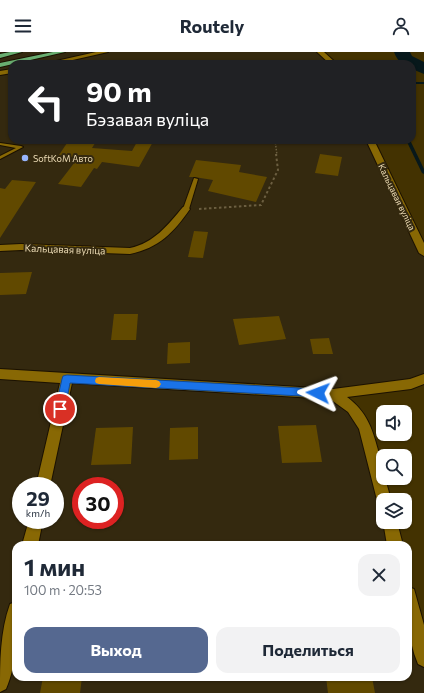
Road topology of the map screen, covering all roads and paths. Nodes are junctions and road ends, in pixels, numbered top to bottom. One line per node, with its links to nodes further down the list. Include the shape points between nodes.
1 (19, 52): 5 (highway)
2 (62, 52): 6 (highway)
3 (105, 52): 7 (street)
4 (320, 52): 8 (street)
5 (0, 56)
6 (21, 60)
7 (66, 60)
8 (329, 60)
9 (0, 144): 12 (lane, via 21,147)
10 (275, 144): 14 (path, via 278,170 261,204)
11 (372, 144): 16 (street, Кальцавая вуліца)
12 (0, 158)
13 (196, 179): 14 (lane)
14 (186, 210): 15 (street, Кальцавая вуліца, via 163,236 145,248 130,251)
15 (0, 248)
16 (424, 253)
17 (0, 374): 19 (street)
18 (424, 378): 20 (street, via 411,384)
19 (67, 379): 20 (street); 21 (street)
20 (333, 394): 22 (street, via 352,408 365,427)
21 (45, 477)
22 (382, 493)
23 (34, 529): 25 (street)
24 (392, 529): 26 (street)
25 (31, 541)
26 (395, 541)
27 (412, 611): 29 (street)
28 (12, 628): 30 (street)
29 (424, 658)
30 (0, 683)

